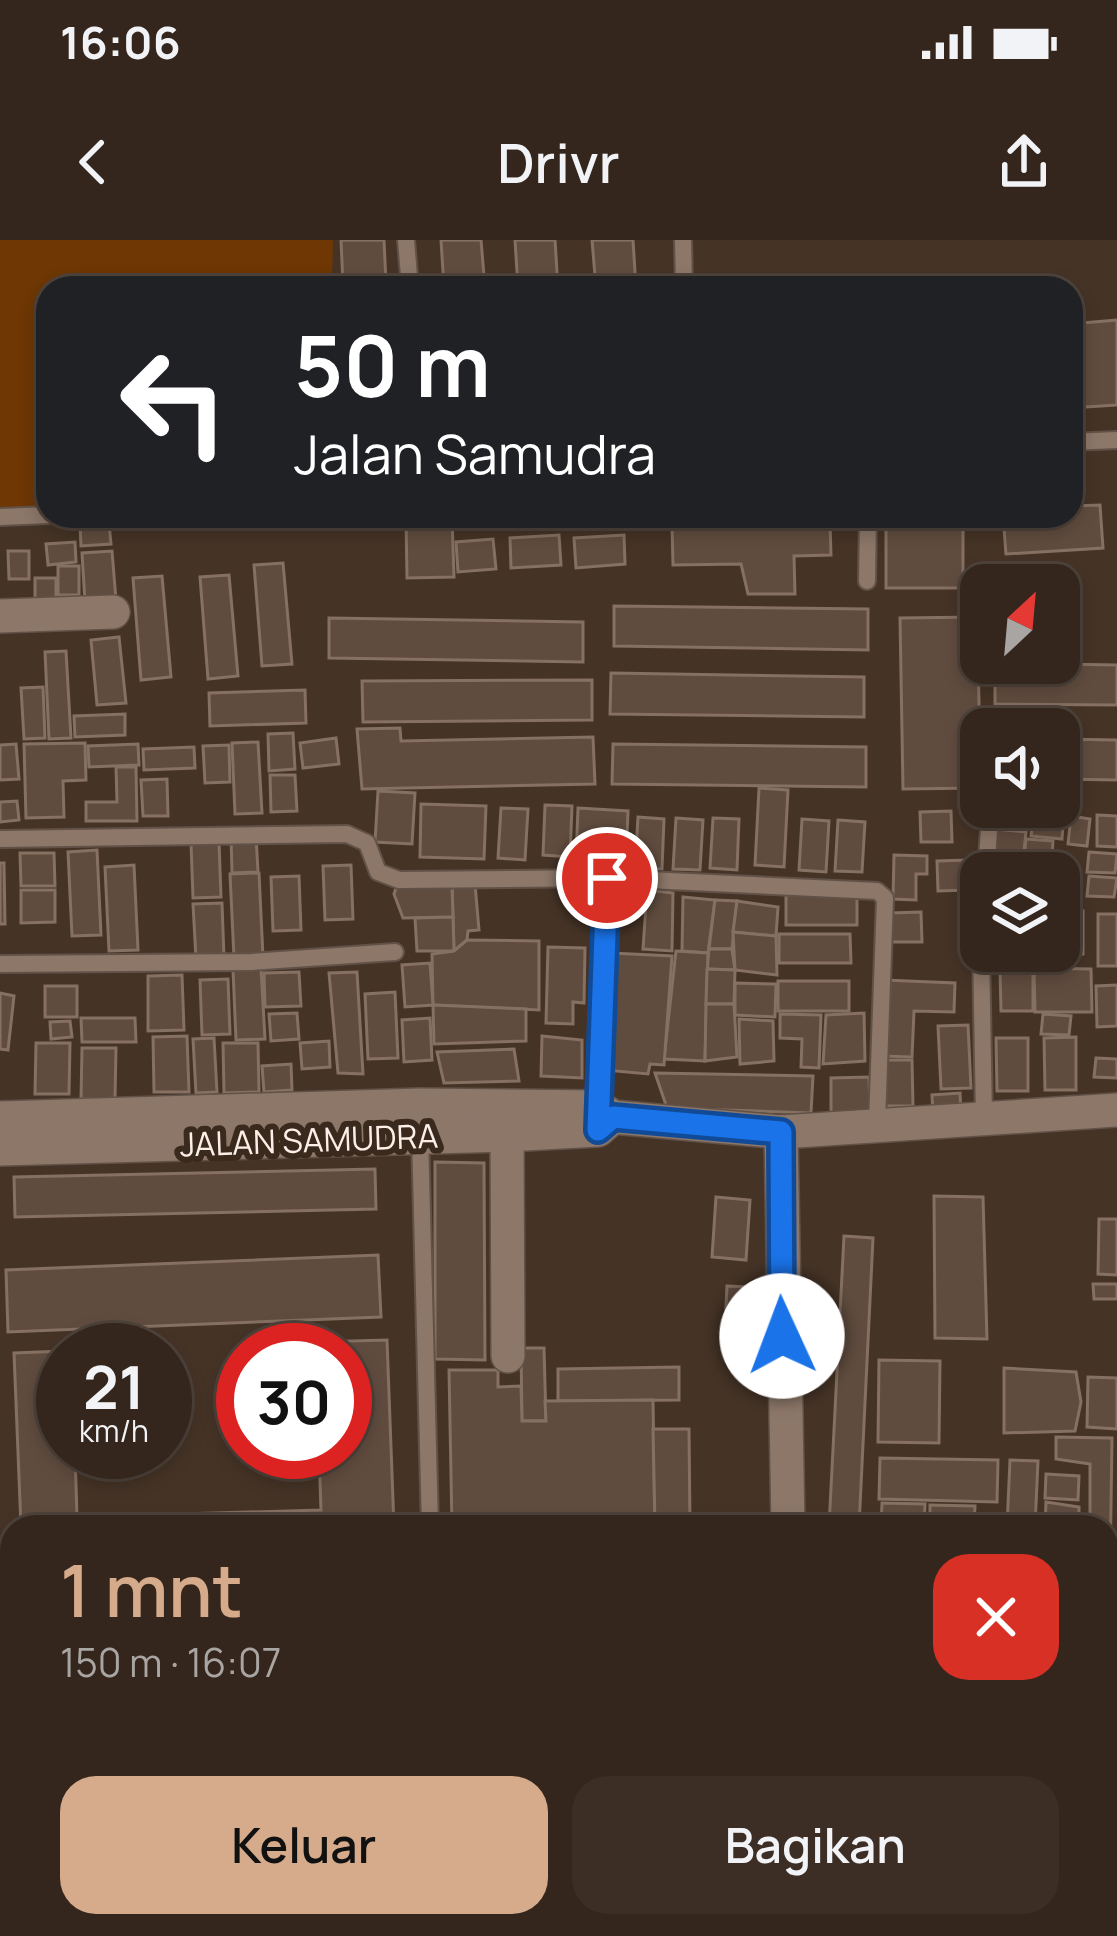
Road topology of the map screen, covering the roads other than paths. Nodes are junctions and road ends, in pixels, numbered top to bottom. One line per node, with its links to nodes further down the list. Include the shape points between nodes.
1 (406, 240): 3 (lane)
2 (683, 240): 4 (lane)
3 (409, 276)
4 (684, 276)
5 (1117, 440): 6 (lane)
6 (1083, 441)
7 (36, 516): 8 (lane)
8 (0, 517)
9 (868, 528): 10 (lane)
10 (867, 581)
11 (113, 612): 12 (street)
12 (0, 616)
13 (0, 839): 14 (lane, via 347,833 367,843 378,872 399,880)
14 (607, 878): 20 (lane); 23 (lane, via 880,892)
15 (395, 952): 16 (lane)
16 (0, 964)
17 (981, 972): 21 (lane)
18 (1117, 1110): 21 (street, JALAN SAMUDRA)
19 (0, 1118): 22 (street, JALAN SAMUDRA)
20 (603, 1118): 22 (street, JALAN SAMUDRA); 24 (street, JALAN SAMUDRA); 25 (street, JALAN SAMUDRA)
21 (984, 1118): 23 (street, JALAN SAMUDRA)
22 (420, 1121): 25 (street, JALAN SAMUDRA); 26 (street, JALAN SAMUDRA); 28 (lane)
23 (877, 1123): 24 (street, JALAN SAMUDRA)
24 (781, 1132): 29 (street)
25 (507, 1136): 27 (street)
26 (0, 1149)
27 (508, 1356)
28 (430, 1515)
29 (788, 1515)

